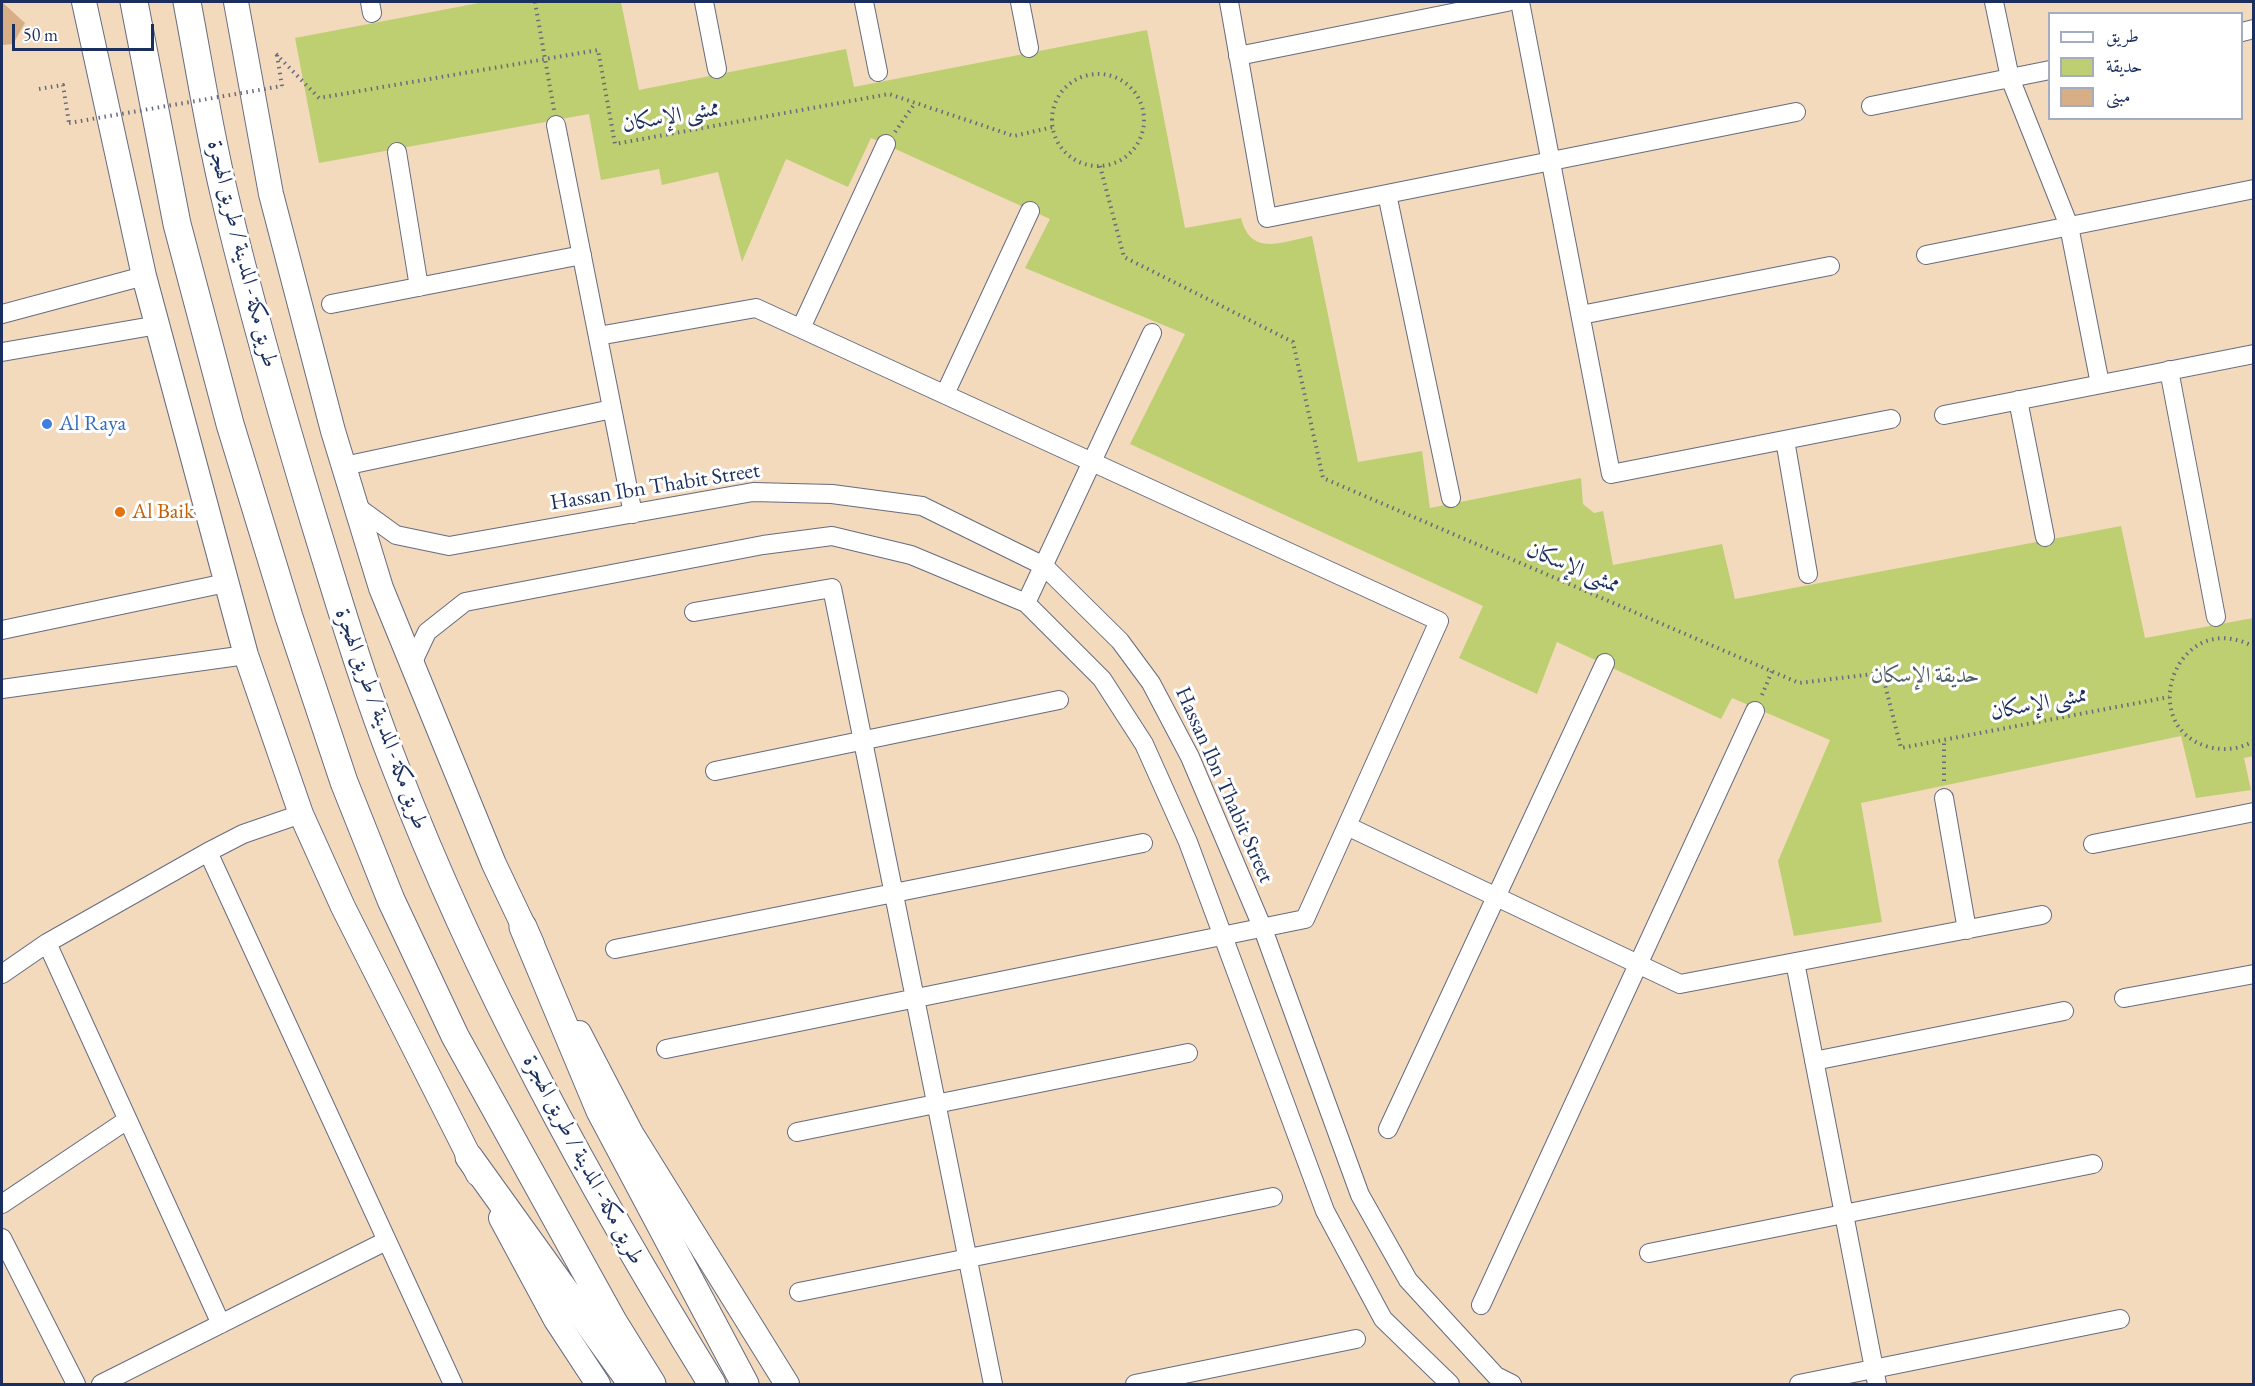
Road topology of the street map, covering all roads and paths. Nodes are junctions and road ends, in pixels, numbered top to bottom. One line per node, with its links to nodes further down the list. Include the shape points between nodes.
1 (84, 2): 37 (main road)
2 (134, 2): 133 (highway, via 177,224 230,424 344,782 392,900 455,1036 608,1314)
3 (236, 2): 57 (main road, via 271,194)
4 (535, 2): 15 (path)
5 (704, 2): 16 (street)
6 (864, 2): 18 (street)
7 (1020, 2): 13 (street)
8 (1229, 2): 14 (street)
9 (1507, 2): 14 (street)
10 (1520, 2): 28 (street)
11 (1994, 2): 19 (street)
12 (188, 6): 134 (highway, طريق مكة - المدينة / طريق الهجرة, via 223,191 278,405 394,764 502,1010 580,1160)
13 (1029, 48)
14 (1238, 56): 31 (street, via 1267,218)
15 (545, 59): 20 (path, ممشى الإسكان, bridge, via 320,98 276,54 282,86 69,123 63,85); 21 (path, ممشى الإسكان, via 598,50 615,144 889,94); 24 (path)
16 (717, 69)
17 (2048, 70): 19 (street)
18 (878, 72)
19 (2010, 78): 22 (street); 33 (street)
20 (39, 89)
21 (915, 103): 25 (path, ممشى الإسكان, via 1014,136); 26 (path)
22 (1871, 106)
23 (1796, 112): 28 (street)
24 (556, 125): 34 (street)
25 (1053, 127): 29 (path, via 1069,155); 29 (path, via 1055,105 1067,86 1076,80 1097,74 1128,84 1141,102 1142,135 1121,160)
26 (886, 144): 43 (street)
27 (397, 152): 38 (street)
28 (1551, 161): 31 (street); 41 (street)
29 (1100, 166): 73 (path, ممشى الإسكان, via 1124,257 1293,342 1323,478)
30 (2253, 189): 33 (street)
31 (1387, 194): 58 (street)
32 (1030, 211): 50 (street)
33 (2069, 226): 35 (street); 49 (street)
34 (582, 255): 38 (street); 45 (street)
35 (1926, 255)
36 (1830, 266): 41 (street)
37 (144, 276): 40 (street); 42 (main road)
38 (419, 287): 39 (street)
39 (331, 304)
40 (2, 314)
41 (1581, 315): 55 (street, via 1611,474)
42 (158, 325): 46 (street); 64 (main road)
43 (801, 328): 45 (street, via 756,308); 50 (street)
44 (1152, 333): 56 (street)
45 (598, 336): 52 (street)
46 (2, 352)
47 (2253, 354): 48 (street)
48 (2169, 370): 49 (street); 67 (street)
49 (2100, 384): 51 (street)
50 (945, 394): 56 (street)
51 (2018, 400): 53 (street); 61 (street)
52 (612, 409): 57 (street); 60 (street)
53 (1944, 415)
54 (1891, 420): 55 (street)
55 (1785, 440): 63 (street)
56 (1092, 462): 62 (street); 85 (street, via 1439,621)
57 (344, 466): 59 (main road)
58 (1451, 498)
59 (356, 506): 60 (street, Hassan Ibn Thabit Street, via 396,535 449,546); 72 (main road, via 381,588)
60 (633, 514): 62 (street, Hassan Ibn Thabit Street, via 753,492 832,494 922,506)
61 (2044, 537)
62 (1044, 566): 65 (street); 93 (street, Hassan Ibn Thabit Street, via 1120,641 1151,683 1190,757)
63 (1808, 574)
64 (226, 582): 68 (street); 70 (main road)
65 (1026, 603): 72 (street, via 911,555 832,536 763,545 465,602 427,632); 95 (street, via 1102,680 1144,744 1188,842)
66 (694, 612): 79 (street, via 832,588)
67 (2216, 617)
68 (2, 630)
69 (2253, 647): 75 (path, via 2221,638 2198,645 2176,667)
70 (246, 655): 74 (street); 84 (main road)
71 (1605, 663): 90 (street)
72 (412, 664): 92 (main road)
73 (1772, 671): 77 (path); 78 (path, ممشى الإسكان, via 1799,683 1882,673 1901,748)
74 (2, 689)
75 (2169, 697): 78 (path, ممشى الإسكان); 80 (path, via 2183,731 2204,745 2228,749)
76 (1059, 700): 79 (street)
77 (1755, 711): 99 (street)
78 (1944, 740): 82 (path)
79 (863, 741): 81 (street); 89 (street)
80 (2253, 741)
81 (715, 771)
82 (1944, 798): 94 (street)
83 (2253, 812): 87 (street)
84 (302, 814): 88 (street, via 243,834); 112 (main road, via 348,917)
85 (1347, 826): 90 (street); 93 (street, via 1305,919)
86 (1143, 843): 89 (street)
87 (2093, 844)
88 (208, 852): 96 (street); 118 (street)
89 (893, 893): 97 (street); 103 (street)
90 (1496, 897): 99 (street); 110 (street)
91 (2042, 915): 94 (street)
92 (524, 927): 135 (highway, via 600,1111); 136 (main road, via 632,1133)
93 (1263, 929): 95 (street); 127 (street, Hassan Ibn Thabit Street, via 1360,1195 1408,1280)
94 (1967, 930): 98 (street)
95 (1222, 936): 103 (street); 139 (street, via 1324,1211 1383,1319)
96 (47, 943): 100 (street); 109 (street)
97 (615, 949)
98 (1795, 962): 99 (street, via 1680,984); 107 (street)
99 (1638, 964): 122 (street)
100 (2, 974)
101 (2253, 974): 102 (street)
102 (2124, 998)
103 (915, 999): 105 (street); 108 (street)
104 (2064, 1011): 107 (street)
105 (666, 1049)
106 (1188, 1053): 108 (street)
107 (1814, 1061): 116 (street)
108 (936, 1104): 111 (street); 120 (street)
109 (127, 1120): 115 (street); 124 (street)
110 (1388, 1129)
111 (797, 1132)
112 (469, 1157): 131 (main road, via 556,1320); 132 (highway)
113 (2093, 1164): 116 (street)
114 (1273, 1197): 120 (street)
115 (2, 1204)
116 (1844, 1214): 119 (street); 126 (street)
117 (2, 1238): 128 (street)
118 (386, 1241): 124 (street); 130 (street)
119 (1649, 1253)
120 (967, 1258): 121 (street); 137 (street)
121 (799, 1292)
122 (1481, 1305)
123 (2120, 1319): 126 (street)
124 (220, 1324): 129 (street)
125 (1356, 1339): 138 (street)
126 (1875, 1377): 140 (street)
127 (1499, 1382)
128 (76, 1384)
129 (101, 1384)
130 (453, 1384)
131 (598, 1384)
132 (632, 1384)
133 (652, 1384)
134 (712, 1384)
135 (745, 1384)
136 (787, 1384)
137 (993, 1384)
138 (1135, 1384)
139 (1450, 1384)
140 (1799, 1384)

